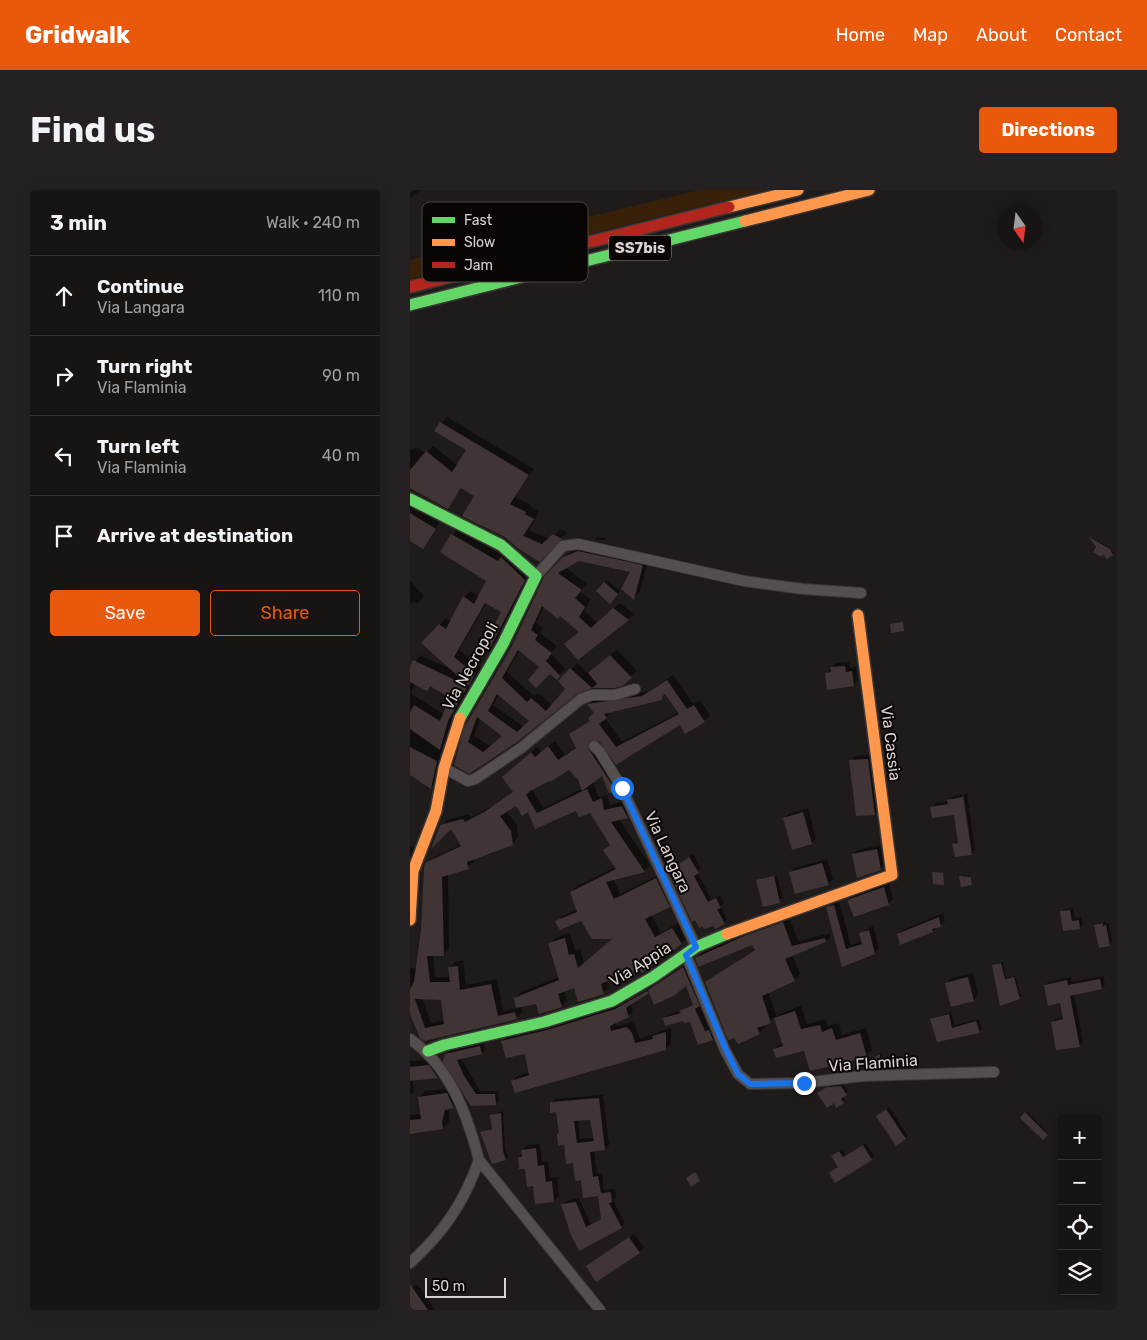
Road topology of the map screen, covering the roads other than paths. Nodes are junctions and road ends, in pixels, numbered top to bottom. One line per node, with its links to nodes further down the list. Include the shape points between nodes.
1 (798, 190): 3 (main road, SS7bis)
2 (869, 190): 4 (main road, SS7bis)
3 (588, 242)
4 (588, 261)
5 (430, 282): 7 (main road, SS7bis)
6 (505, 282): 8 (main road, SS7bis)
7 (410, 287)
8 (410, 306)
9 (410, 499): 10 (main road, via 501,545)
10 (536, 576): 11 (street, via 563,546 578,544 744,581); 15 (main road, Via Necropoli, via 456,725)
11 (861, 593)
12 (858, 615): 16 (main road, Via Cassia)
13 (635, 690): 15 (street, via 581,699 521,748 475,779 468,781)
14 (594, 746): 18 (street, Via Langara, via 622,788)
15 (444, 768): 17 (main road, Via Necropoli, via 436,811 413,871)
16 (892, 875): 18 (main road, Via Appia)
17 (410, 920)
18 (696, 947): 19 (main road, Via Appia)
19 (686, 955): 21 (main road, Via Appia, via 612,1001 575,1014); 22 (street, Via Flaminia, via 726,1050 738,1074 750,1084)
20 (410, 1038): 21 (street)
21 (428, 1051): 23 (street, via 455,1092 472,1130)
22 (994, 1072)
23 (479, 1160): 24 (street, via 470,1187 436,1240); 25 (street)
24 (410, 1264)
25 (600, 1310)

